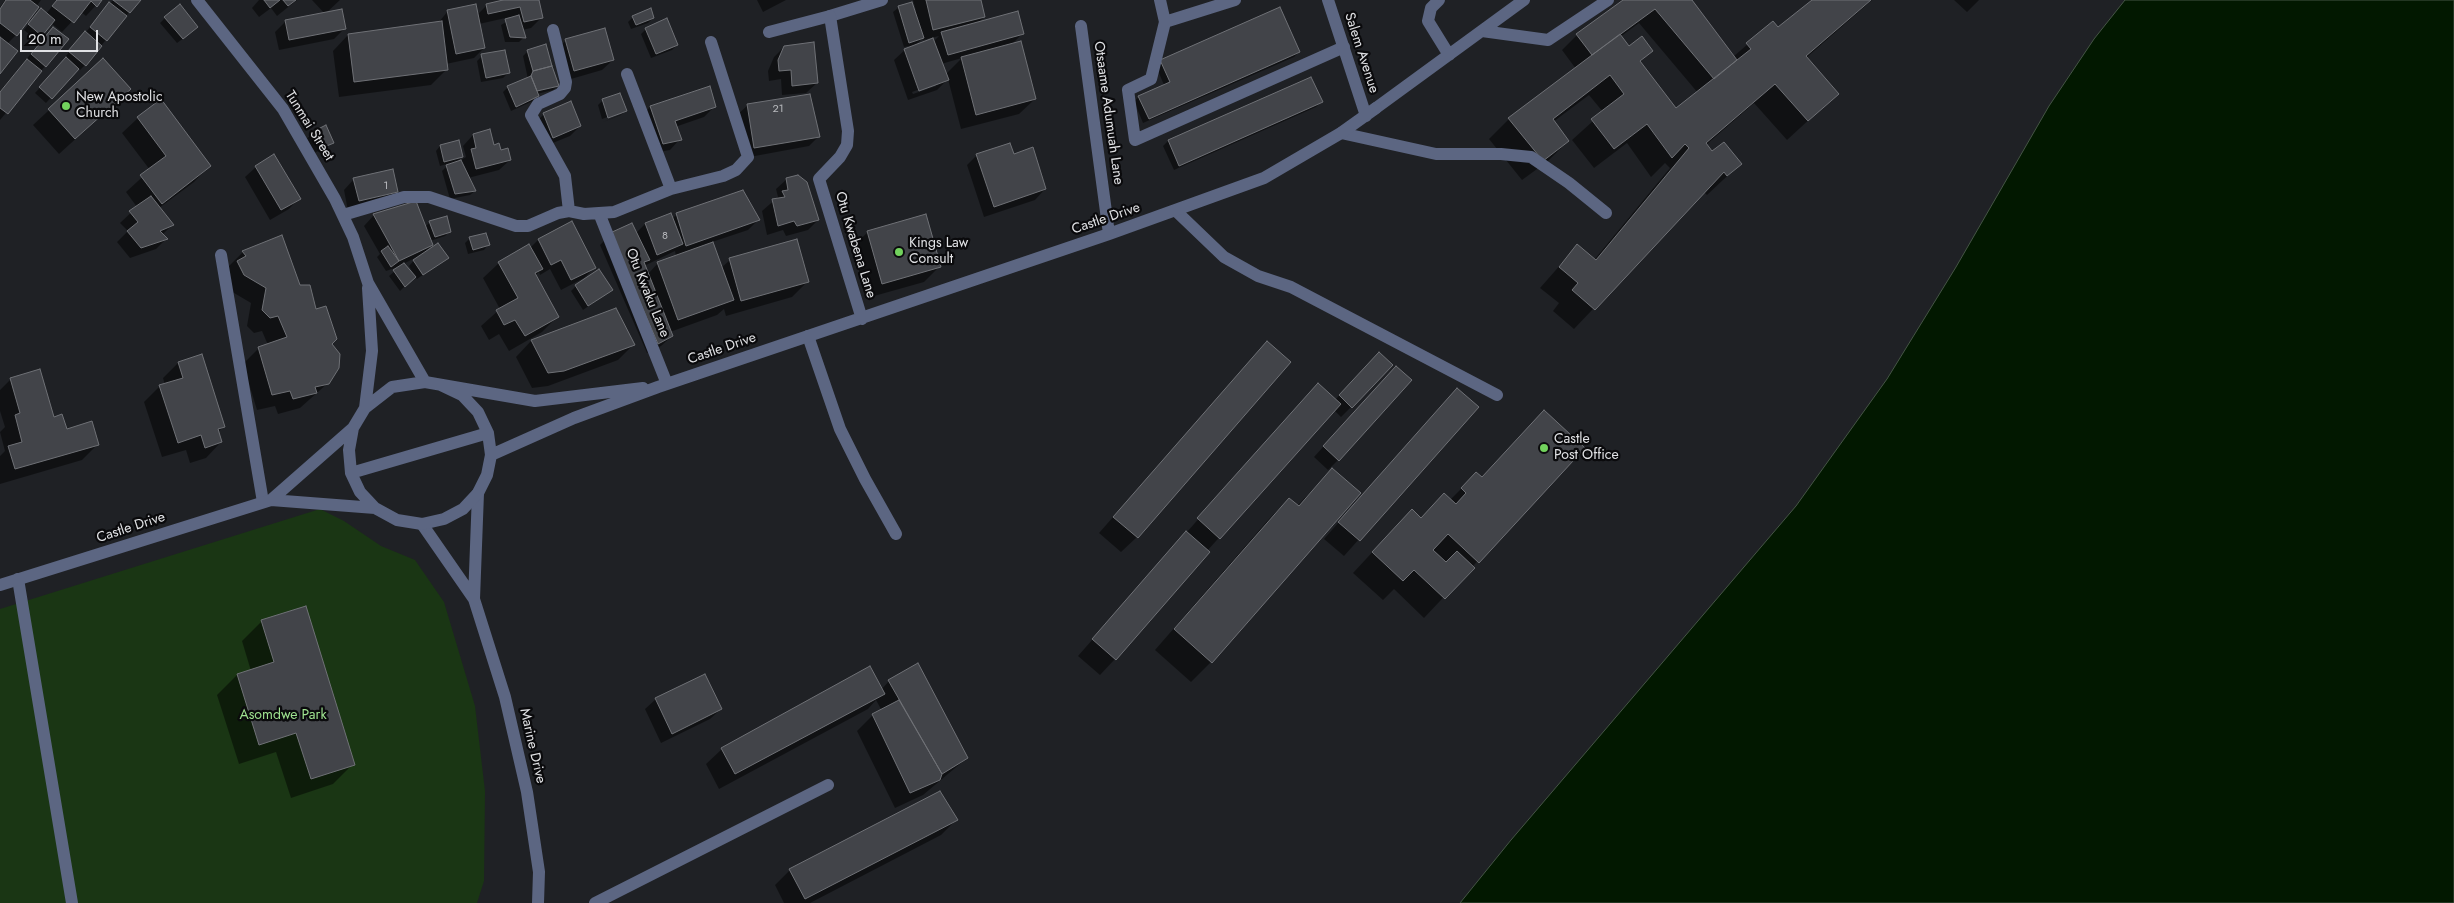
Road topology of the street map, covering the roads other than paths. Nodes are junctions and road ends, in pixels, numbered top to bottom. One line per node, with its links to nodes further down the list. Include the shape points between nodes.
1 (197, 0): 26 (street, Tunmai Street, via 283,109)
2 (882, 0): 9 (street)
3 (1160, 0): 10 (street)
4 (1235, 0): 10 (street)
5 (1328, 0): 16 (street, Salem Avenue)
6 (1439, 0): 17 (street, via 1428,21)
7 (1524, 0): 13 (street, Castle Drive)
8 (1608, 0): 13 (street, via 1548,40)
9 (830, 16): 14 (street); 30 (street, Otu Kwabena Lane, via 848,131 840,156 819,179)
10 (1165, 22): 16 (street, via 1151,79 1128,90 1135,140)
11 (1081, 26): 27 (street, Otsaame Adumuah Lane)
12 (553, 30): 22 (street, via 565,88 560,94 538,104 531,115 565,176)
13 (1482, 31): 17 (street, Castle Drive)
14 (769, 32)
15 (711, 42): 21 (street, via 748,158 736,170 723,176)
16 (1344, 48): 19 (street, Salem Avenue)
17 (1448, 55): 19 (street, Castle Drive)
18 (627, 74): 21 (street)
19 (1371, 112): 20 (street, Castle Drive)
20 (1341, 133): 23 (street, Castle Drive, via 1264,178); 25 (street, via 1436,154 1531,157)
21 (671, 189): 24 (street, via 614,212)
22 (569, 211): 24 (street); 26 (street, via 528,226 516,226 429,198 404,197)
23 (1176, 211): 27 (street, Castle Drive); 35 (street, via 1224,257 1258,276 1291,288)
24 (599, 213): 34 (street, Otu Kwaku Lane)
25 (1606, 213)
26 (343, 215): 29 (street, Tunmai Street)
27 (1109, 234): 30 (street, Castle Drive)
28 (220, 255): 42 (street)
29 (368, 283): 32 (street, Tunmai Street); 36 (street, Tunmai Street, via 372,351)
30 (862, 319): 31 (street, Castle Drive)
31 (808, 336): 34 (street, Castle Drive); 45 (street, via 840,429)
32 (425, 382): 33 (street, Castle Drive); 36 (street, via 392,388)
33 (441, 385): 34 (street, Castle Drive, via 535,402); 38 (street, via 462,395 473,406)
34 (662, 385): 39 (street, Castle Drive, via 574,418)
35 (1497, 395)
36 (364, 408): 37 (street)
37 (353, 428): 40 (street, via 348,450); 42 (street, Castle Drive)
38 (488, 433): 39 (street); 40 (street)
39 (491, 455): 41 (street, via 487,475)
40 (351, 473): 43 (street, via 360,492)
41 (478, 493): 44 (street, via 462,509 444,520); 48 (street, Marine Drive)
42 (267, 501): 43 (street, Castle Drive); 46 (street, Castle Drive)
43 (375, 508): 44 (street, via 397,520)
44 (422, 524): 48 (street, Marine Drive)
45 (896, 534)
46 (18, 579): 47 (street, Castle Drive); 50 (street)
47 (0, 585)
48 (474, 599): 51 (street, Marine Drive, via 505,697 527,792 539,872)
49 (828, 785): 52 (street)
50 (72, 903)
51 (538, 903)
52 (594, 903)

